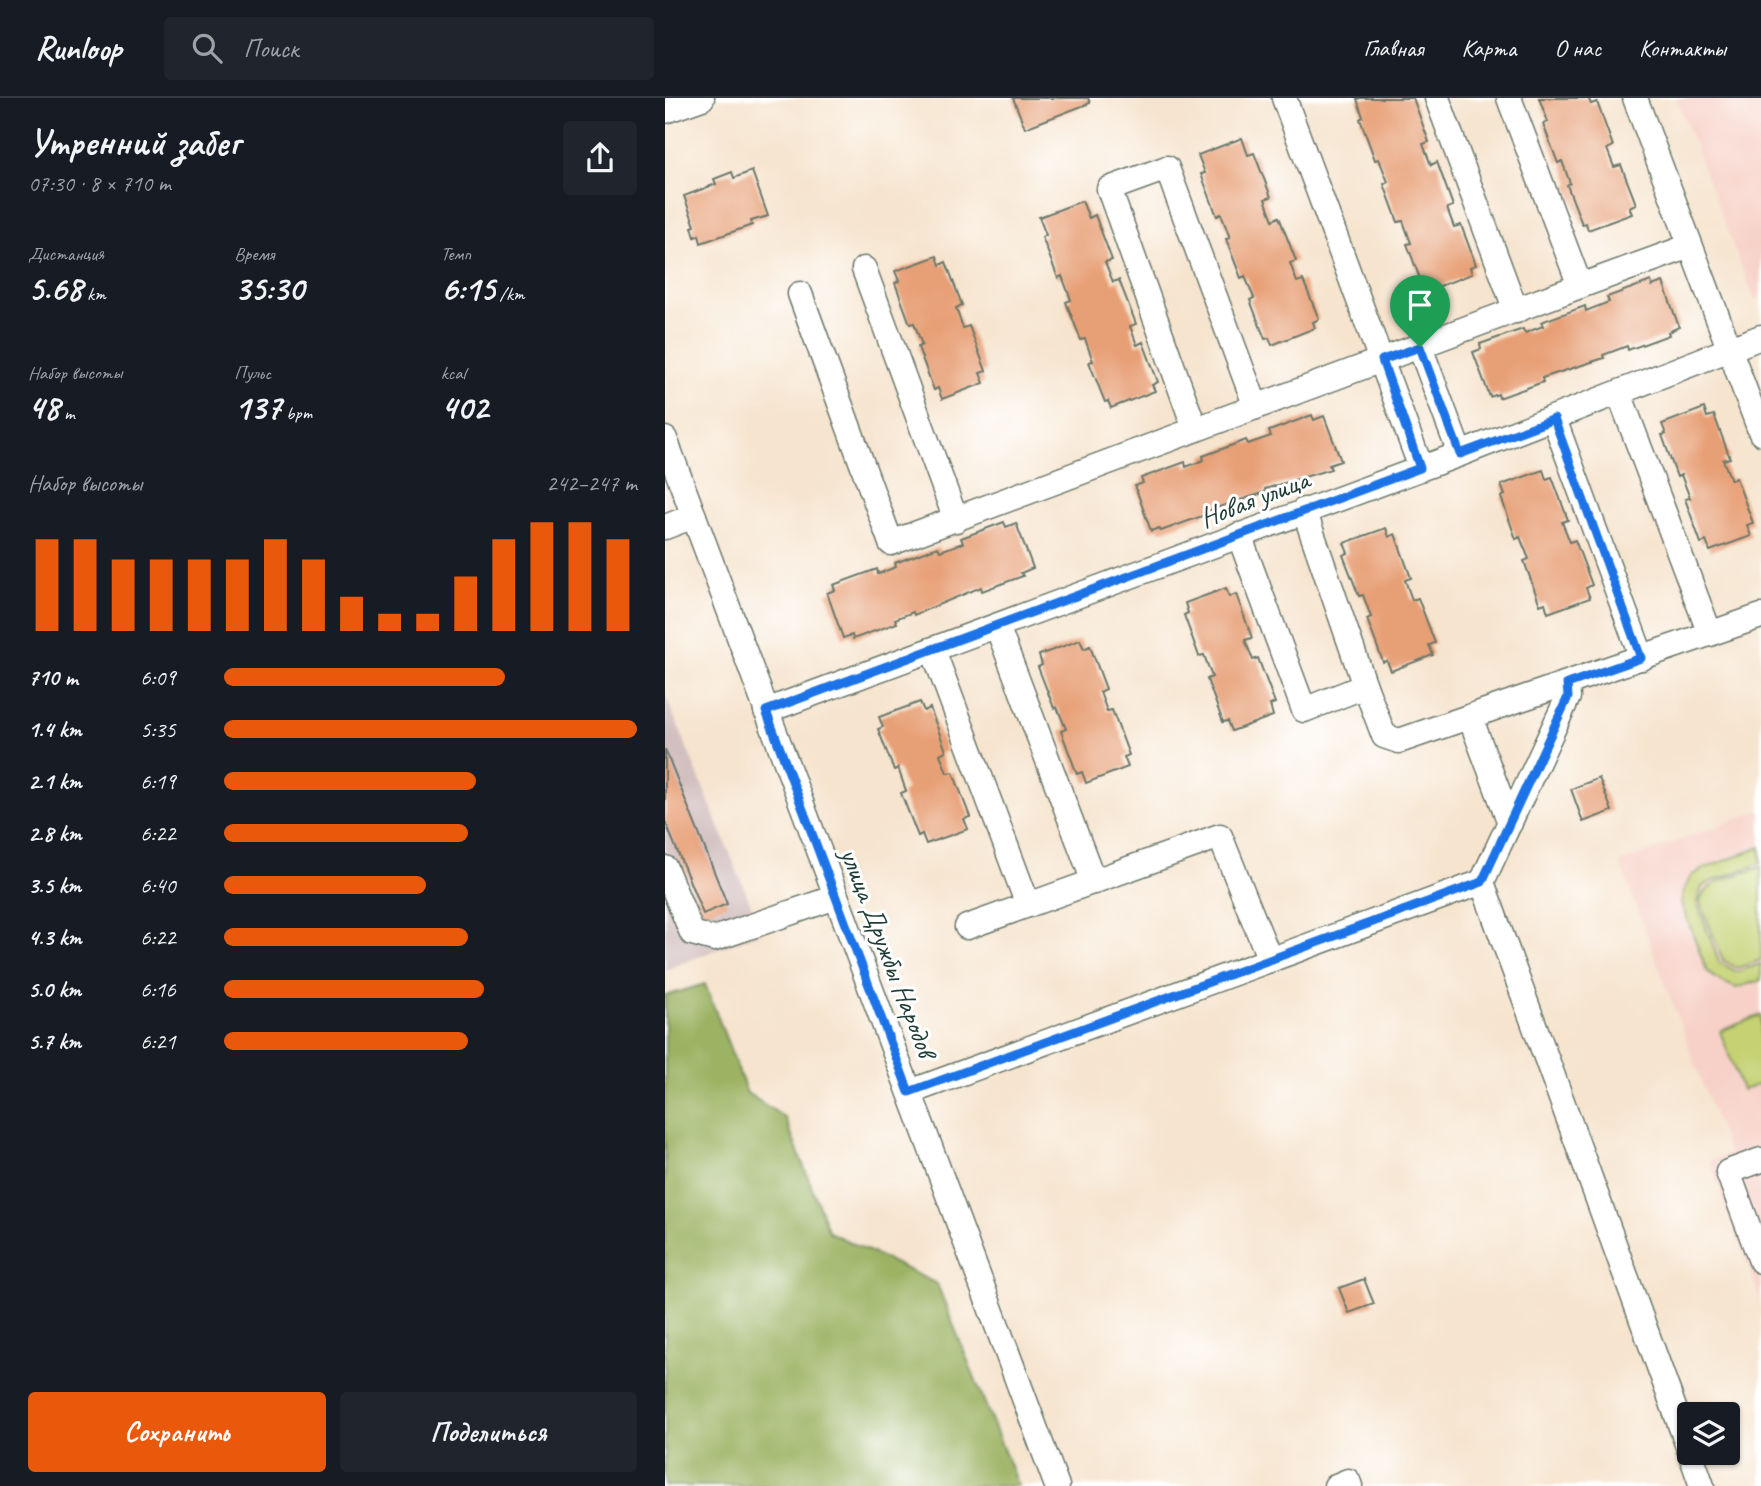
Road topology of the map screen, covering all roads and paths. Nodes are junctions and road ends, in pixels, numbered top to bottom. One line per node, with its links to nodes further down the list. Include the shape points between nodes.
1 (702, 98): 6 (street)
2 (1284, 98): 15 (street)
3 (1437, 98): 11 (street)
4 (1509, 98): 9 (street)
5 (1635, 98): 7 (street)
6 (665, 111)
7 (1690, 246): 9 (street); 14 (street)
8 (863, 269): 26 (street)
9 (1580, 286): 11 (street)
10 (800, 294): 26 (street, via 891,544)
11 (1515, 311): 13 (street)
12 (1761, 337): 14 (street, Новая улица)
13 (1420, 347): 15 (street); 22 (street)
14 (1730, 350): 16 (street, Новая улица); 20 (street)
15 (1382, 360): 17 (street); 23 (street)
16 (1619, 393): 18 (street, Новая улица); 31 (street)
17 (1256, 407): 19 (street); 19 (street, via 1167,167 1109,189)
18 (1554, 419): 22 (street, Новая улица); 33 (street)
19 (1195, 429): 26 (street)
20 (1761, 433)
21 (665, 439): 25 (street, улица Дружбы Народов)
22 (1460, 454): 23 (street, Новая улица)
23 (1420, 468): 24 (street, Новая улица)
24 (1304, 510): 28 (street, Новая улица); 35 (street)
25 (694, 516): 27 (street); 36 (street, улица Дружбы Народов)
26 (956, 520)
27 (665, 527)
28 (1239, 535): 30 (street, Новая улица); 35 (street, via 1304,710)
29 (1761, 615): 31 (street)
30 (997, 626): 32 (street, Новая улица); 40 (street)
31 (1710, 634): 33 (street)
32 (933, 650): 36 (street, Новая улица); 43 (street)
33 (1641, 658): 34 (street)
34 (1567, 684): 37 (street); 38 (street, via 1568,697)
35 (1366, 685): 37 (street, via 1384,736 1391,741)
36 (766, 711): 42 (street, улица Дружбы Народов)
37 (1470, 717): 38 (street)
38 (1510, 823): 41 (street)
39 (665, 868): 42 (street, via 692,933 705,939)
40 (1094, 882): 43 (street); 45 (street, via 1220,836)
41 (1482, 882): 45 (street); 49 (street)
42 (837, 897): 46 (street, улица Дружбы Народов)
43 (1028, 905): 44 (street)
44 (967, 928)
45 (1270, 960): 46 (street)
46 (909, 1092): 51 (street, улица Дружбы Народов)
47 (1761, 1160): 48 (street, via 1728,1172)
48 (1761, 1261)
49 (1677, 1418)
50 (1694, 1465): 54 (street)
51 (1057, 1486)
52 (1336, 1486): 53 (street, via 1348,1482)
53 (1350, 1486)
54 (1702, 1486)

